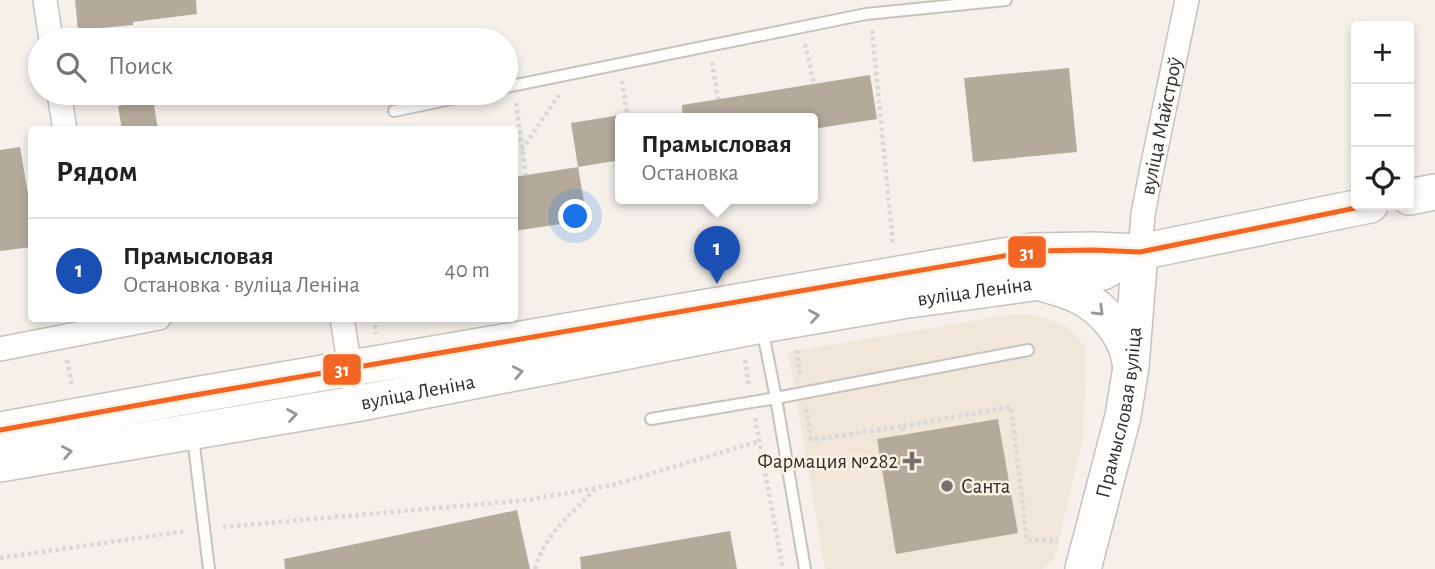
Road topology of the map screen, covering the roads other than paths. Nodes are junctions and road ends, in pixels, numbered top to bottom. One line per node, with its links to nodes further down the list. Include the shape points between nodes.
1 (45, 0): 6 (street)
2 (865, 0): 5 (lane)
3 (1187, 0): 15 (street, вуліца Майстроў, via 1143,214)
4 (1006, 1): 5 (lane)
5 (866, 14): 7 (lane)
6 (49, 28)
7 (518, 84)
8 (61, 105): 11 (street)
9 (422, 105): 10 (lane)
10 (394, 111)
11 (64, 126)
12 (1435, 192): 13 (main road)
13 (1414, 196)
14 (1351, 209): 15 (main road)
15 (1140, 252): 16 (main road, вуліца Леніна, via 1102,272); 17 (main road, вуліца Леніна, via 1033,251); 23 (main road, Прамысловая вуліца)
16 (1040, 282): 17 (main road, вуліца Леніна, one-way to 16, via 902,301); 23 (main road, one-way to 23, via 1094,305 1118,331 1128,349)
17 (760, 311): 24 (main road, вуліца Леніна); 25 (lane); 26 (main road, вуліца Леніна, one-way to 17)
18 (122, 322): 20 (street)
19 (343, 322): 24 (street)
20 (94, 325): 21 (street)
21 (0, 349)
22 (1028, 350): 25 (lane)
23 (1130, 367): 31 (main road, Прамысловая вуліца, via 1124,416)
24 (351, 368): 26 (street); 27 (main road, вуліца Леніна)
25 (776, 398): 28 (lane); 33 (lane)
26 (355, 404): 27 (main road, вуліца Леніна, one-way to 26)
27 (191, 413): 29 (main road, вуліца Леніна); 30 (main road, вуліца Леніна, one-way to 27); 32 (lane)
28 (651, 419)
29 (0, 430)
30 (0, 464)
31 (1075, 555)
32 (209, 569)
33 (805, 569)

